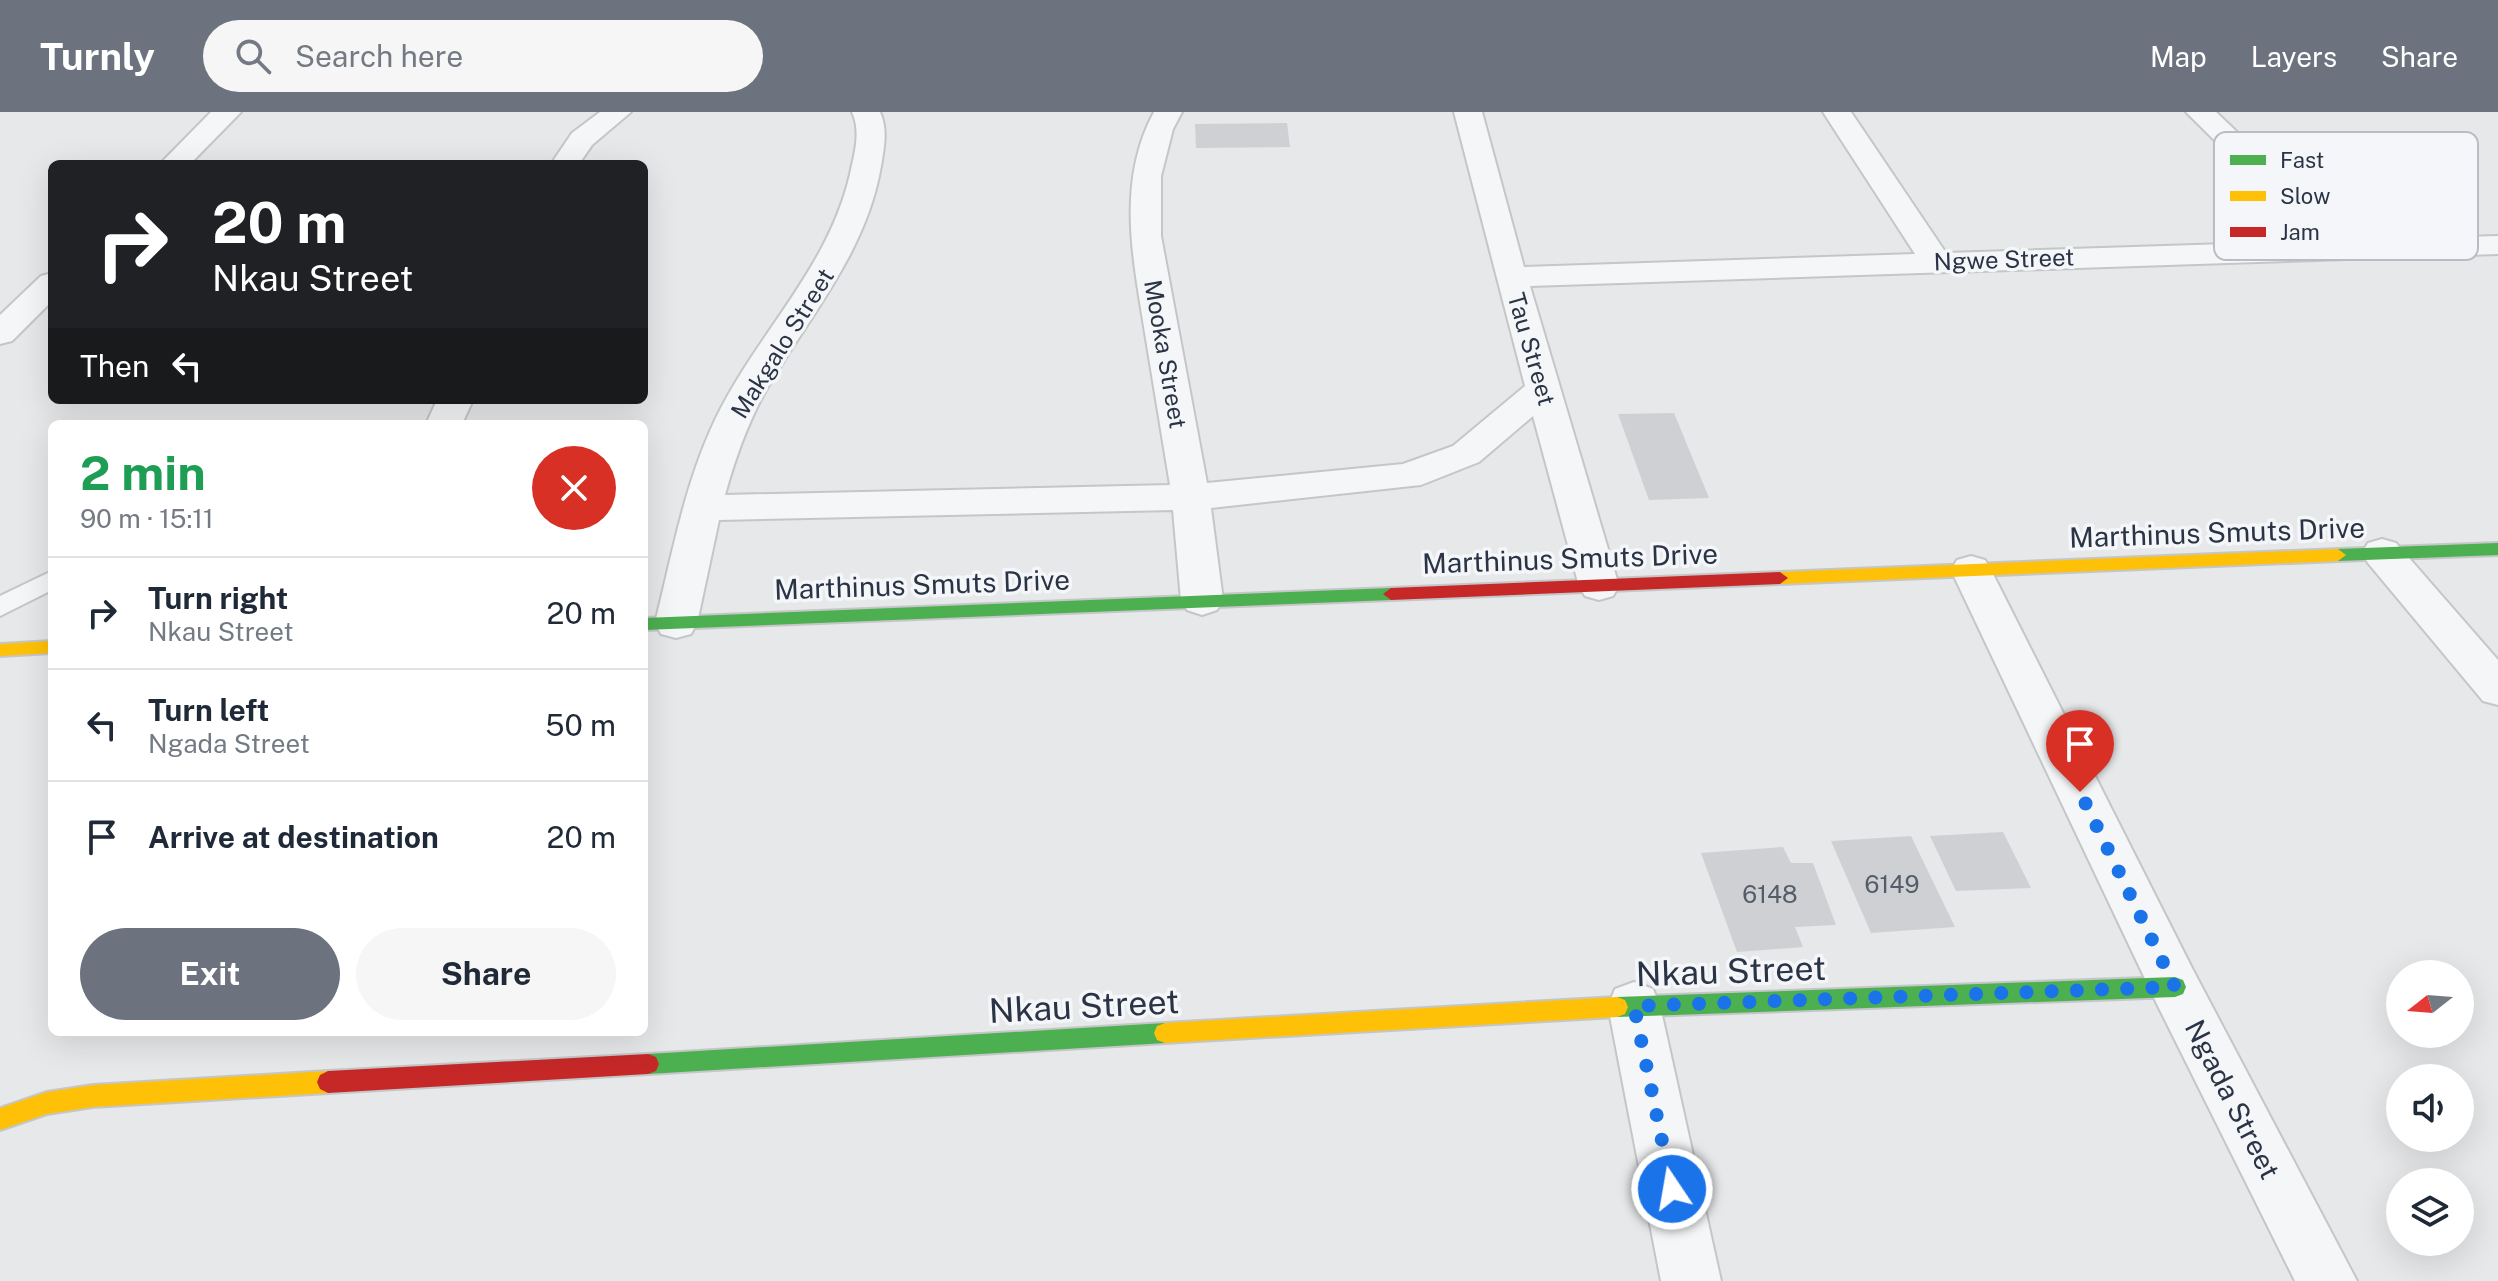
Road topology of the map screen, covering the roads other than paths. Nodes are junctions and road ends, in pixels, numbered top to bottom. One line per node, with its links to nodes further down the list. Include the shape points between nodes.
1 (227, 112): 9 (street)
2 (617, 112): 10 (street, via 582,139)
3 (866, 112): 20 (street, Makgalo Street, via 872,127 867,171 853,220 828,271 744,399)
4 (1168, 112): 19 (street, Mooka Street, via 1146,176 1145,236)
5 (1468, 112): 15 (street, Tau Street)
6 (1837, 112): 14 (street)
7 (2200, 112): 8 (street)
8 (2221, 132)
9 (178, 160)
10 (568, 160)
11 (2498, 245): 12 (street, Ngwe Street)
12 (2478, 246)
13 (2214, 253): 14 (street, Ngwe Street)
14 (1935, 261): 15 (street, Ngwe Street)
15 (1511, 277): 18 (street, Tau Street)
16 (48, 287): 17 (street)
17 (0, 334)
18 (1543, 389): 19 (street, via 1466,454 1408,476); 25 (street, Tau Street)
19 (1191, 497): 20 (street); 26 (street, Mooka Street)
20 (704, 508): 28 (street, Makgalo Street)
21 (2498, 549): 22 (street, Marthinus Smuts Drive)
22 (2382, 553): 23 (street, Marthinus Smuts Drive); 31 (street)
23 (1971, 570): 25 (street, Marthinus Smuts Drive); 32 (street, Ngada Street)
24 (48, 581): 27 (lane)
25 (1599, 586): 26 (street, Marthinus Smuts Drive)
26 (1202, 600): 28 (street, Marthinus Smuts Drive)
27 (0, 607)
28 (660, 623)
29 (48, 647): 30 (street)
30 (0, 650)
31 (2498, 689)
32 (2175, 987): 33 (street, Nkau Street); 36 (street, Ngada Street)
33 (1634, 1006): 34 (street, Nkau Street, via 93,1096 47,1103); 35 (street)
34 (0, 1119)
35 (1691, 1281)
36 (2327, 1281)

